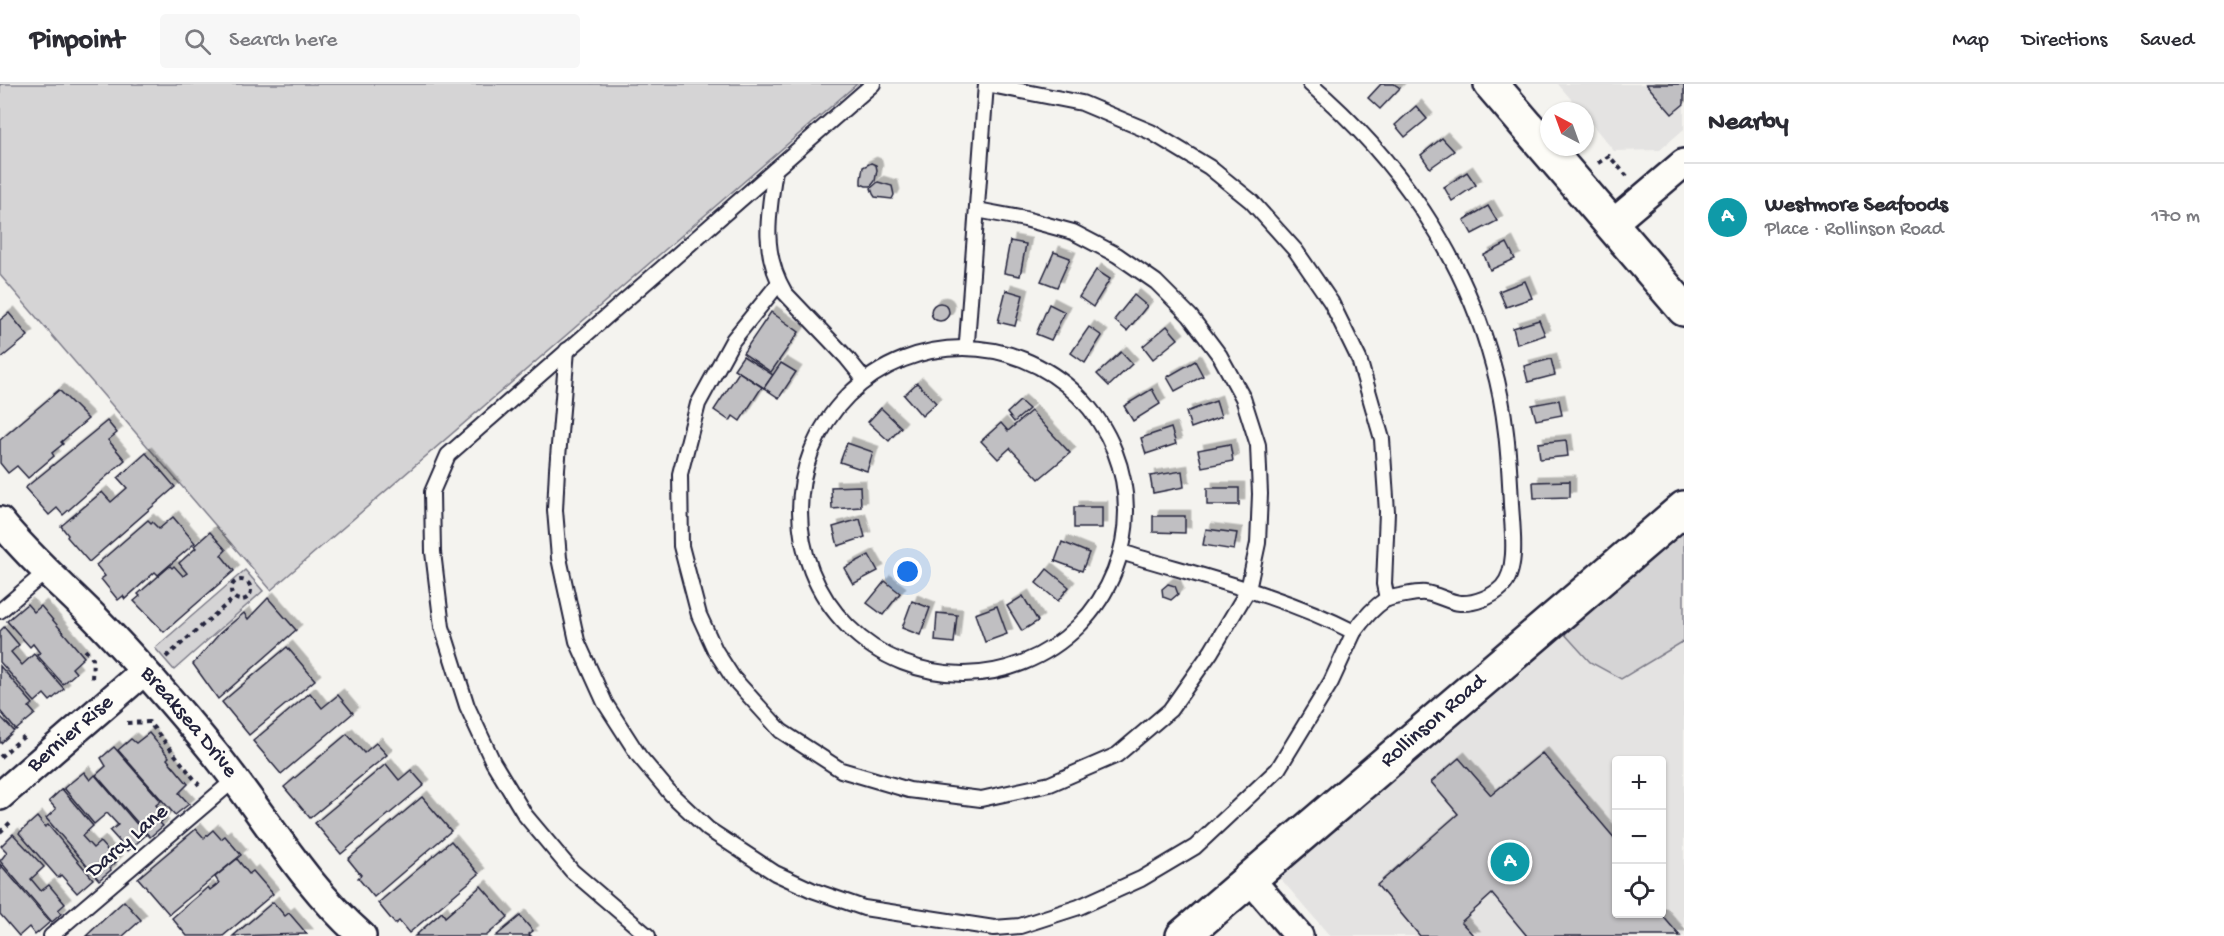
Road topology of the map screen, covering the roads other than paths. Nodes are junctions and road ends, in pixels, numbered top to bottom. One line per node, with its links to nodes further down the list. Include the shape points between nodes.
1 (873, 84): 7 (lane)
2 (986, 84): 5 (lane); 8 (lane)
3 (1310, 84): 20 (lane, via 1379,152 1432,223 1470,298 1493,365 1503,411 1513,546 1509,577 1490,596 1477,601 1460,603 1425,593)
4 (1491, 84): 9 (street)
5 (1001, 86): 20 (lane, via 1082,103 1151,132 1209,167 1251,201 1296,251 1331,303 1359,359 1382,439)
6 (1684, 163): 9 (street)
7 (775, 170): 10 (lane, via 768,236 770,261); 13 (lane)
8 (977, 210): 12 (lane); 19 (lane, via 1073,232 1117,255 1156,282 1190,316 1220,356 1243,398 1258,445 1258,543)
9 (1612, 224): 11 (street)
10 (779, 283): 14 (lane); 19 (lane, via 732,340 698,404 680,474 681,546 699,615 733,678 781,731 841,770 909,790 981,799 1050,784 1117,755 1170,710)
11 (1684, 309)
12 (967, 342): 14 (lane, via 897,362); 17 (lane, via 1040,365 1094,413 1112,445 1124,480 1126,516)
13 (567, 350): 27 (lane, via 556,489 559,558 577,641 605,703 639,756 708,829 775,873 864,908); 30 (lane, via 448,455 432,492 433,552 442,627 467,706 493,762 525,815 572,871)
14 (864, 379): 17 (lane, via 836,410 814,446 802,486 800,527 809,568 828,604 856,636 881,653 929,672 970,675 1011,668 1049,651 1081,624 1106,591)
15 (1684, 508): 26 (street, Rollinson Road)
16 (0, 521): 18 (street, Breaksea Drive, via 21,548)
17 (1121, 552): 19 (lane)
18 (48, 570): 21 (lane); 23 (street, Breaksea Drive)
19 (1248, 590): 22 (lane)
20 (1387, 599): 22 (lane)
21 (0, 611)
22 (1354, 632): 27 (lane, via 1331,682 1278,769 1195,847 1142,879 1079,907)
23 (143, 672): 24 (street, Breaksea Drive); 25 (street, Bernier Rise)
24 (234, 780): 28 (lane, Darcy Lane); 29 (street, Breaksea Drive, via 298,868)
25 (0, 796)
26 (1250, 879): 31 (street, Rollinson Road); 32 (street)
27 (994, 932)
28 (51, 936)
29 (362, 936)
30 (648, 936)
31 (1184, 936)
32 (1299, 936)

